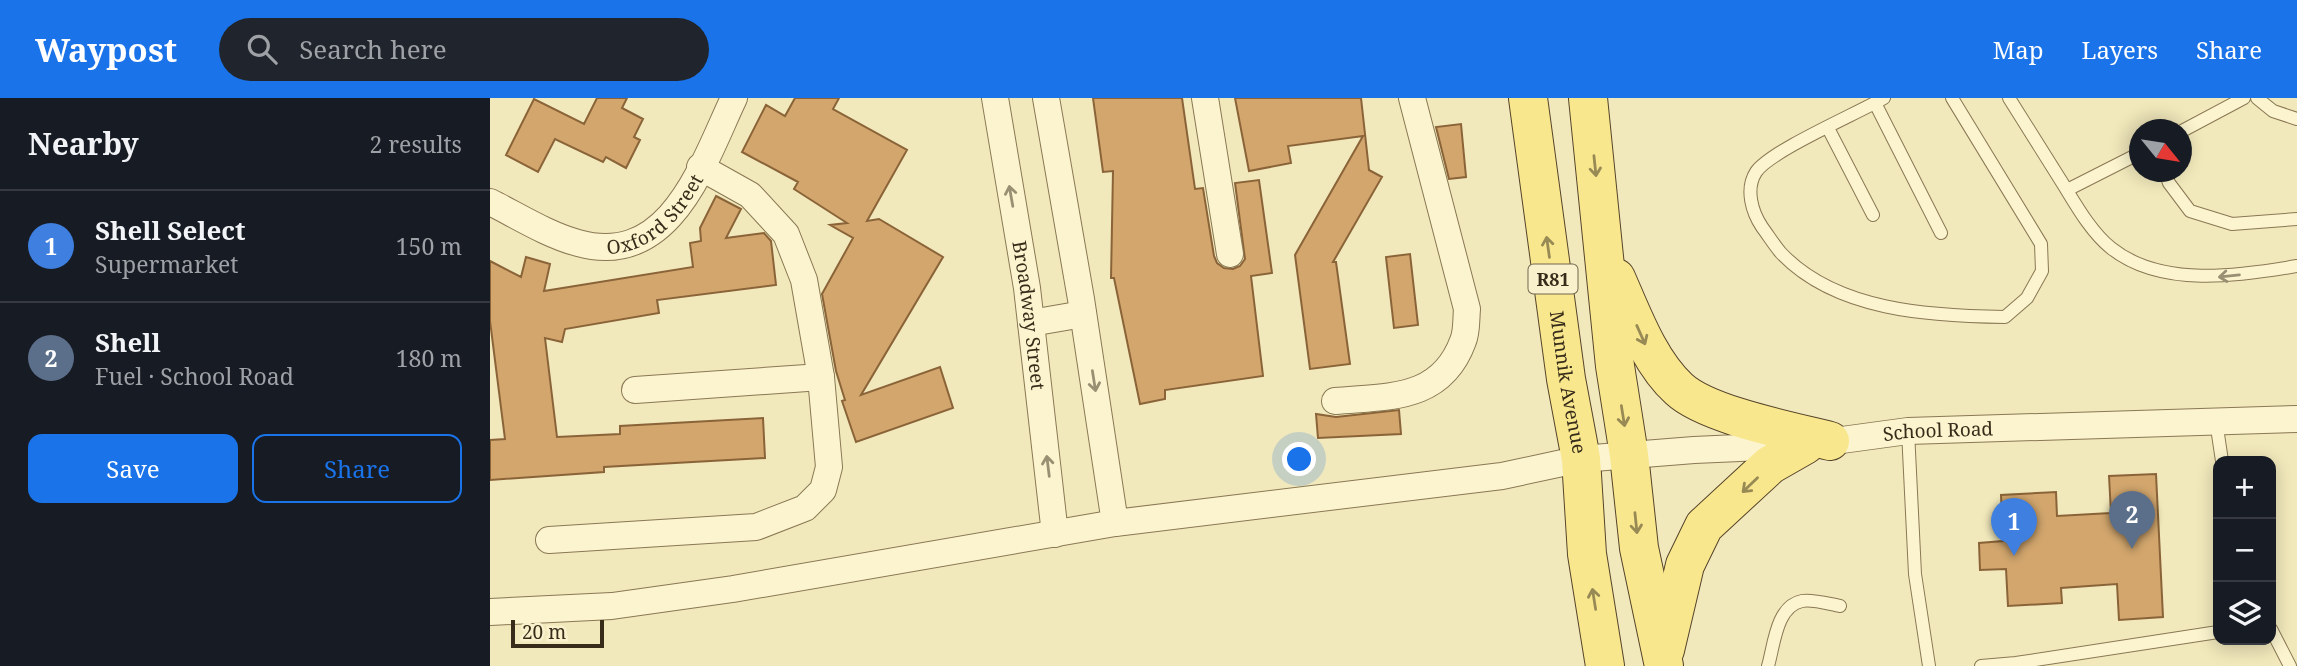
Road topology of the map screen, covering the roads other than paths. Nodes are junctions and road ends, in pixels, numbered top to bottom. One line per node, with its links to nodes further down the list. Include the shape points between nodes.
1 (734, 98): 17 (street, Oxford Street)
2 (995, 98): 28 (street, Broadway Street, one-way to 2)
3 (1046, 98): 27 (street)
4 (1205, 98): 25 (street)
5 (1412, 98): 31 (street, via 1467,309 1464,340 1449,370 1429,385 1405,395)
6 (1528, 98): 38 (main road, Munnik Avenue / R81, one-way to 6)
7 (1588, 98): 24 (main road, R81, one-way to 24)
8 (1952, 98): 15 (lane, via 2040,244 2042,271 2027,298 2005,317 1893,309 1841,293 1781,253 1754,215 1752,180 1778,153)
9 (2009, 98): 19 (lane)
10 (2244, 98): 14 (lane)
11 (2257, 98): 13 (lane, via 2273,111)
12 (1879, 101): 15 (lane); 23 (lane)
13 (2297, 119)
14 (2192, 126)
15 (1828, 128): 21 (lane)
16 (2129, 159): 19 (lane)
17 (701, 167): 20 (street, Oxford Street, via 663,226 640,240 614,247 578,243); 29 (street, via 750,195 786,234 804,280)
18 (2169, 182): 22 (lane, via 2190,211 2232,224)
19 (2067, 190): 26 (lane, one-way to 19, via 2220,277 2138,264 2110,248)
20 (490, 202)
21 (1873, 215)
22 (2297, 219)
23 (1941, 233)
24 (1604, 250): 35 (main road, one-way to 35, via 1648,350 1679,390 1708,406); 36 (main road, R81, one-way to 36)
25 (1230, 254)
26 (2297, 266)
27 (1083, 314): 28 (street); 39 (street, one-way to 39)
28 (1031, 323): 40 (street, Broadway Street, one-way to 28)
29 (821, 377): 30 (street); 41 (street, via 829,467 822,491 805,508 756,527)
30 (635, 390)
31 (1335, 401)
32 (2297, 419): 33 (street, School Road)
33 (2216, 421): 34 (street, School Road); 37 (lane)
34 (1908, 431): 35 (street, School Road); 49 (lane, via 1915,574)
35 (1817, 443): 36 (street, School Road); 46 (main road, one-way to 46, via 1770,466 1704,526 1685,565)
36 (1629, 455): 38 (street, School Road); 46 (main road, R81, one-way to 46, via 1639,548)
37 (2221, 456)
38 (1580, 459): 39 (street, School Road, via 1502,476); 47 (main road, Munnik Avenue / R81, one-way to 38, via 1587,554)
39 (1115, 523): 40 (street, School Road)
40 (1055, 534): 43 (street, School Road, via 612,606)
41 (549, 540)
42 (1840, 606): 48 (lane, via 1802,601 1788,608)
43 (490, 612)
44 (2213, 633): 50 (lane)
45 (2276, 639): 51 (lane)
46 (1663, 663)
47 (1605, 666)
48 (1768, 666)
49 (1929, 666)
50 (1981, 666)
51 (2290, 666)

